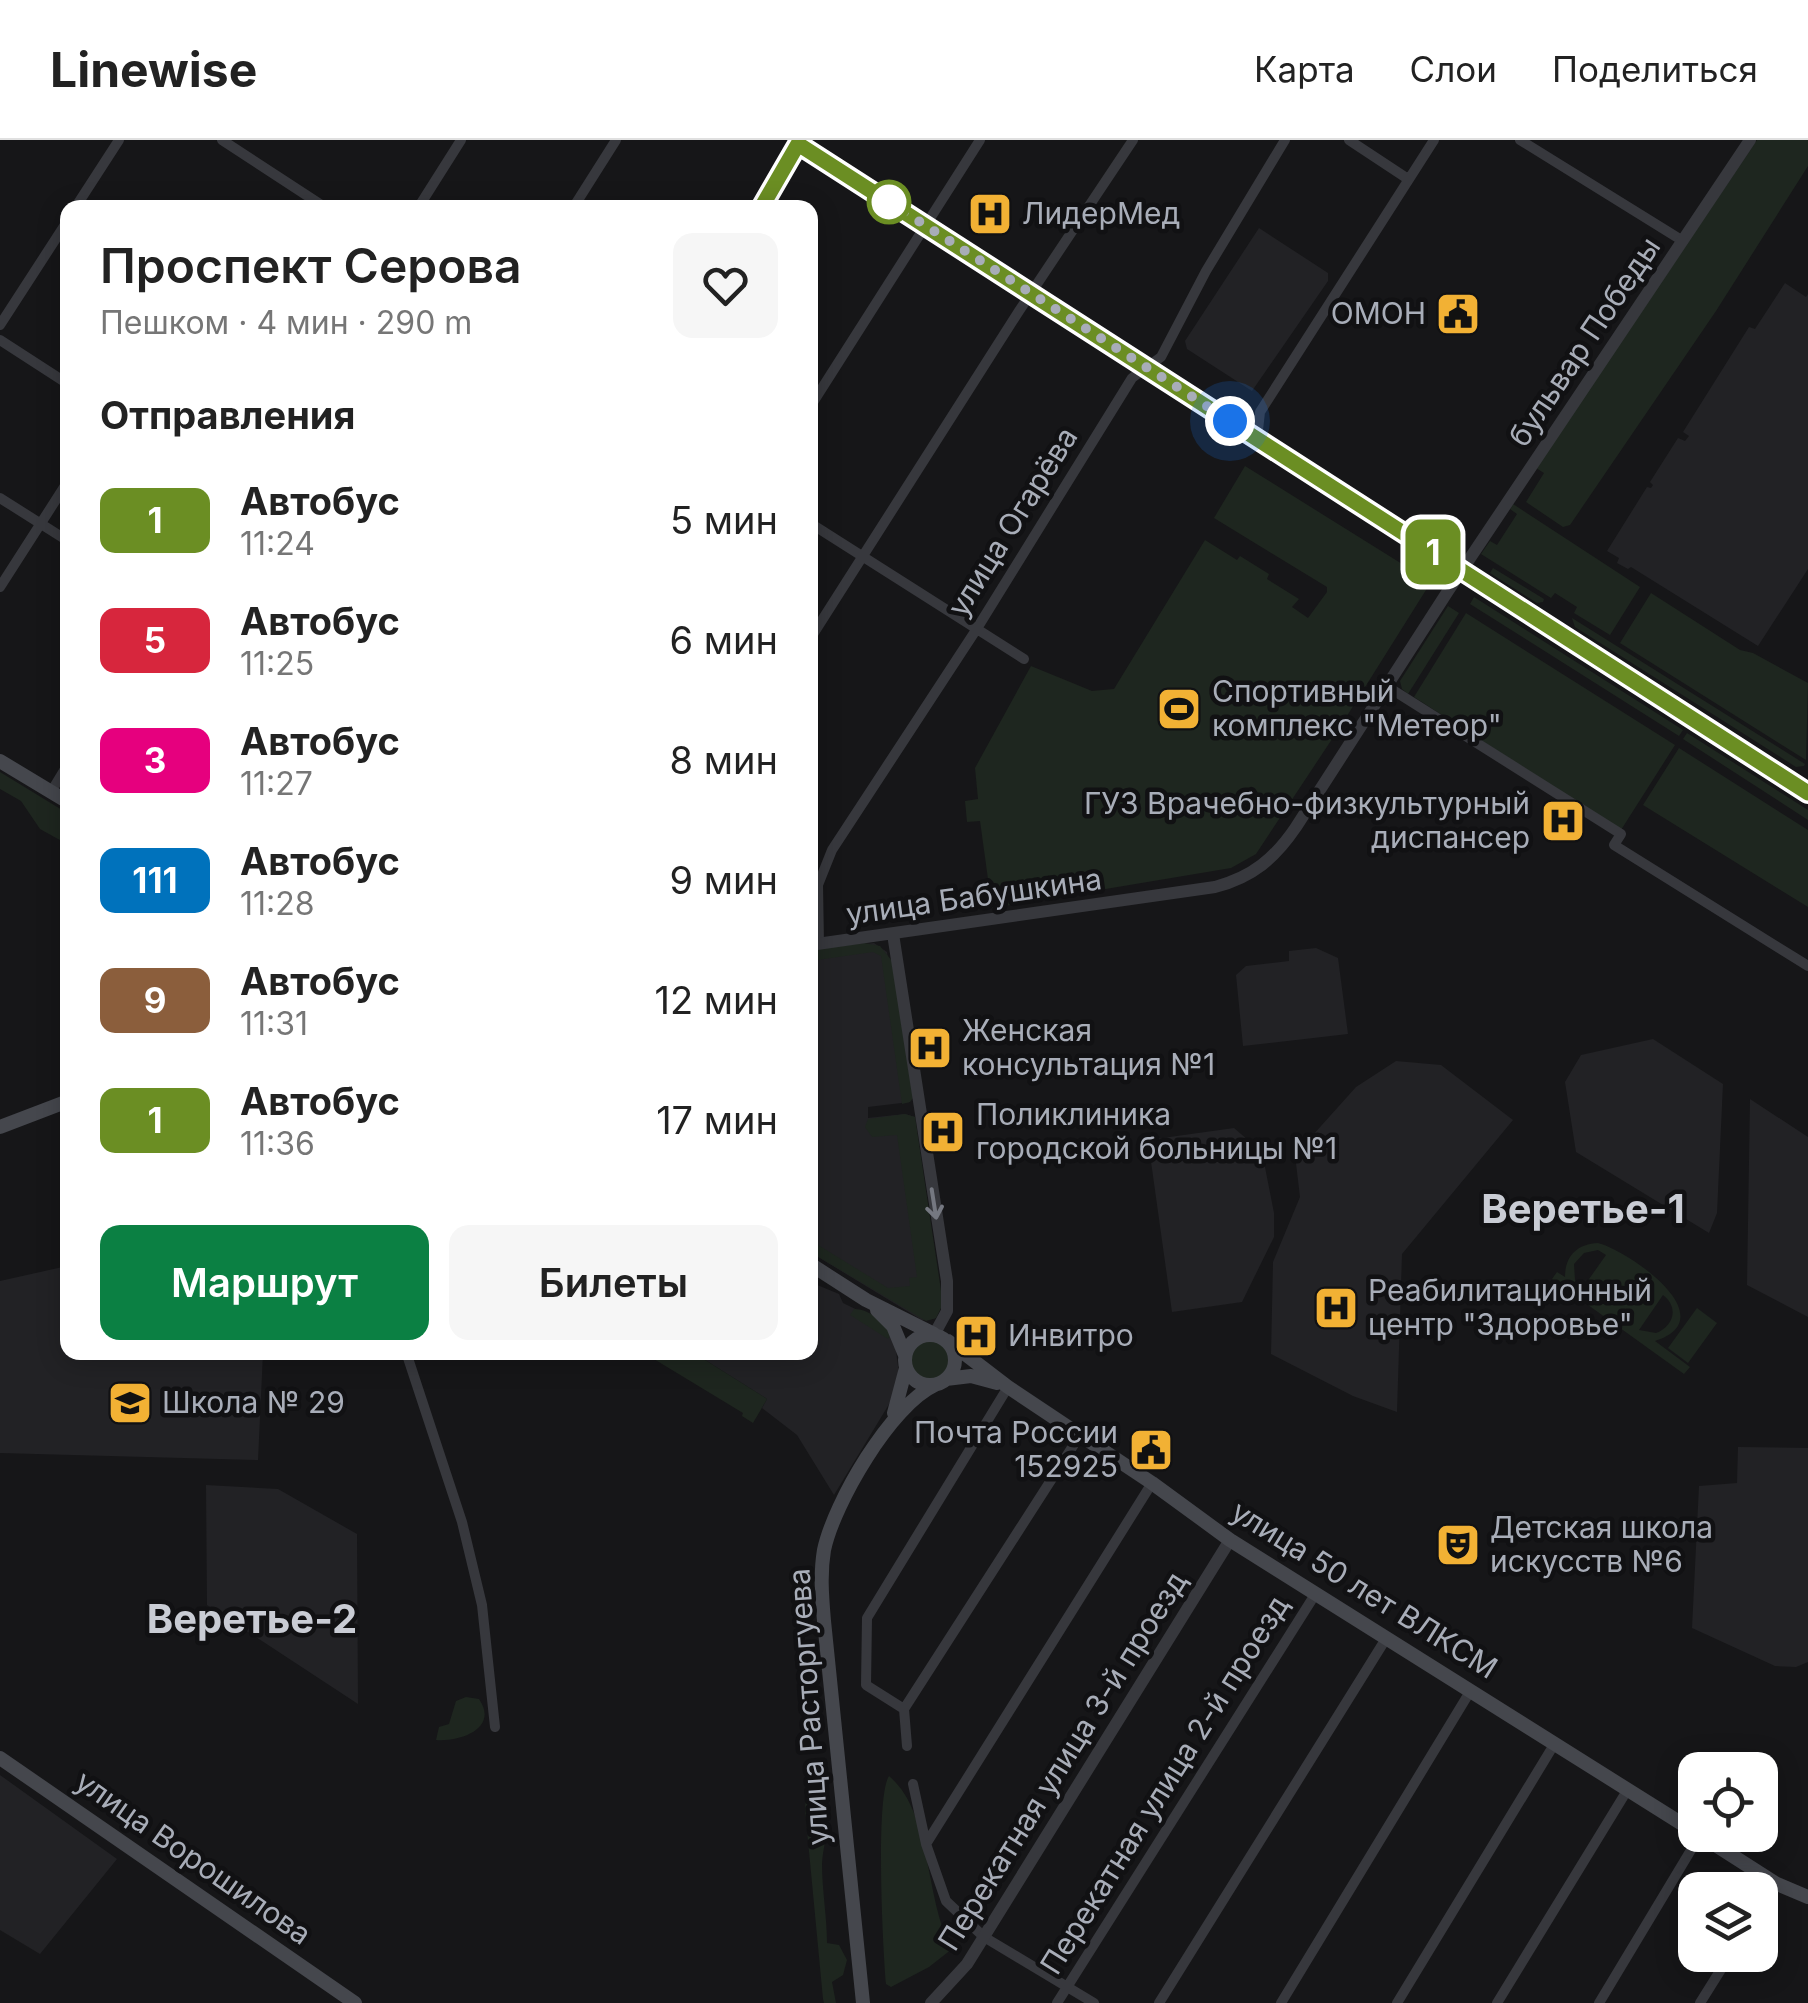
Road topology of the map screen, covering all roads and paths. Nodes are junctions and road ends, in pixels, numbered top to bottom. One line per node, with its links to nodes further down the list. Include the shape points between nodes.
1 (119, 140): 14 (street)
2 (222, 140): 15 (street)
3 (461, 140): 16 (street)
4 (616, 140): 17 (street)
5 (980, 140): 19 (street)
6 (1133, 140): 22 (street)
7 (1286, 140): 25 (street, улица Огарёва, via 1161,357)
8 (1349, 140): 13 (street)
9 (1434, 140): 13 (street)
10 (1520, 140): 21 (street)
11 (1750, 140): 21 (street, бульвар Победы)
12 (797, 141): 18 (main road); 19 (main road)
13 (1408, 179): 28 (street, via 1260,412)
14 (81, 200)
15 (314, 200)
16 (423, 200)
17 (577, 200)
18 (765, 200)
19 (925, 225): 22 (main road); 27 (street)
20 (60, 232): 23 (street)
21 (1683, 241): 35 (street, бульвар Победы)
22 (1032, 293): 25 (main road); 34 (street)
23 (0, 325)
24 (0, 340): 26 (street)
25 (1147, 368): 28 (main road); 38 (street, улица Огарёва, via 1132,378)
26 (60, 379)
27 (818, 393)
28 (1257, 439): 35 (main road)
29 (60, 493): 31 (street)
30 (0, 498): 31 (street)
31 (40, 524): 33 (street); 36 (street)
32 (818, 528): 34 (street)
33 (60, 537)
34 (862, 556): 37 (street); 38 (street)
35 (1462, 571): 40 (street, улица Бабушкина); 44 (main road)
36 (0, 586)
37 (818, 625)
38 (976, 630): 39 (street); 47 (street, улица Огарёва)
39 (1024, 659)
40 (1388, 687): 49 (street, улица Бабушкина, via 1283,846 1248,875 1202,889); 51 (street, via 1621,834 1614,845)
41 (0, 761): 43 (main road)
42 (60, 776): 43 (street)
43 (50, 792): 45 (main road)
44 (1808, 793)
45 (60, 798)
46 (818, 865): 47 (street)
47 (822, 868): 48 (street, улица Огарёва)
48 (818, 891)
49 (893, 934): 50 (street, улица Бабушкина); 56 (street, one-way to 56, via 946,1281)
50 (818, 943)
51 (1808, 966)
52 (60, 1104): 53 (main road)
53 (0, 1127)
54 (818, 1269): 55 (main road)
55 (866, 1300): 56 (main road, улица 50 лет ВЛКСМ); 58 (main road, via 892,1326)
56 (941, 1338): 58 (main road, via 914,1340); 59 (main road, via 956,1358); 60 (main road, улица 50 лет ВЛКСМ)
57 (409, 1360): 69 (street, via 482,1605)
58 (905, 1362): 59 (main road, улица 50 лет ВЛКСМ, via 917,1382); 61 (main road, улица Расторгуева)
59 (941, 1382): 60 (main road, улица 50 лет ВЛКСМ, via 977,1377); 61 (main road, улица Расторгуева, via 915,1395)
60 (1008, 1387): 62 (main road, улица 50 лет ВЛКСМ); 68 (street, via 868,1618 866,1686)
61 (890, 1423): 86 (main road, улица Расторгуева, via 833,1519 822,1567)
62 (1080, 1434): 63 (main road, улица 50 лет ВЛКСМ); 68 (street)
63 (1152, 1482): 64 (main road, улица 50 лет ВЛКСМ); 76 (street)
64 (1230, 1540): 65 (main road, улица 50 лет ВЛКСМ); 82 (street, Перекатная улица 3-й проезд)
65 (1316, 1593): 66 (main road, улица 50 лет ВЛКСМ); 84 (street, Перекатная улица 2-й проезд)
66 (1387, 1638): 67 (main road, улица 50 лет ВЛКСМ); 90 (street)
67 (1471, 1690): 70 (main road, улица 50 лет ВЛКСМ); 91 (street)
68 (904, 1709): 71 (street)
69 (495, 1727)
70 (1555, 1743): 74 (main road, улица 50 лет ВЛКСМ); 92 (street)
71 (906, 1746)
72 (0, 1758): 85 (main road, улица Ворошилова)
73 (913, 1784): 76 (street)
74 (1628, 1789): 75 (main road, улица 50 лет ВЛКСМ); 93 (street)
75 (1678, 1821)
76 (926, 1844): 82 (street, via 946,1901)
77 (1687, 1852): 94 (street)
78 (1727, 1852): 79 (main road, улица 50 лет ВЛКСМ)
79 (1758, 1872)
80 (1778, 1884): 81 (main road, улица 50 лет ВЛКСМ)
81 (1808, 1897)
82 (984, 1937): 84 (street); 87 (street, Перекатная улица 3-й проезд)
83 (1719, 1972): 95 (street)
84 (1068, 1987): 88 (street, Перекатная улица 2-й проезд); 89 (street)
85 (355, 2003)
86 (863, 2003)
87 (931, 2003)
88 (1057, 2003)
89 (1094, 2003)
90 (1159, 2003)
91 (1281, 2003)
92 (1396, 2003)
93 (1497, 2003)
94 (1599, 2003)
95 (1700, 2003)

